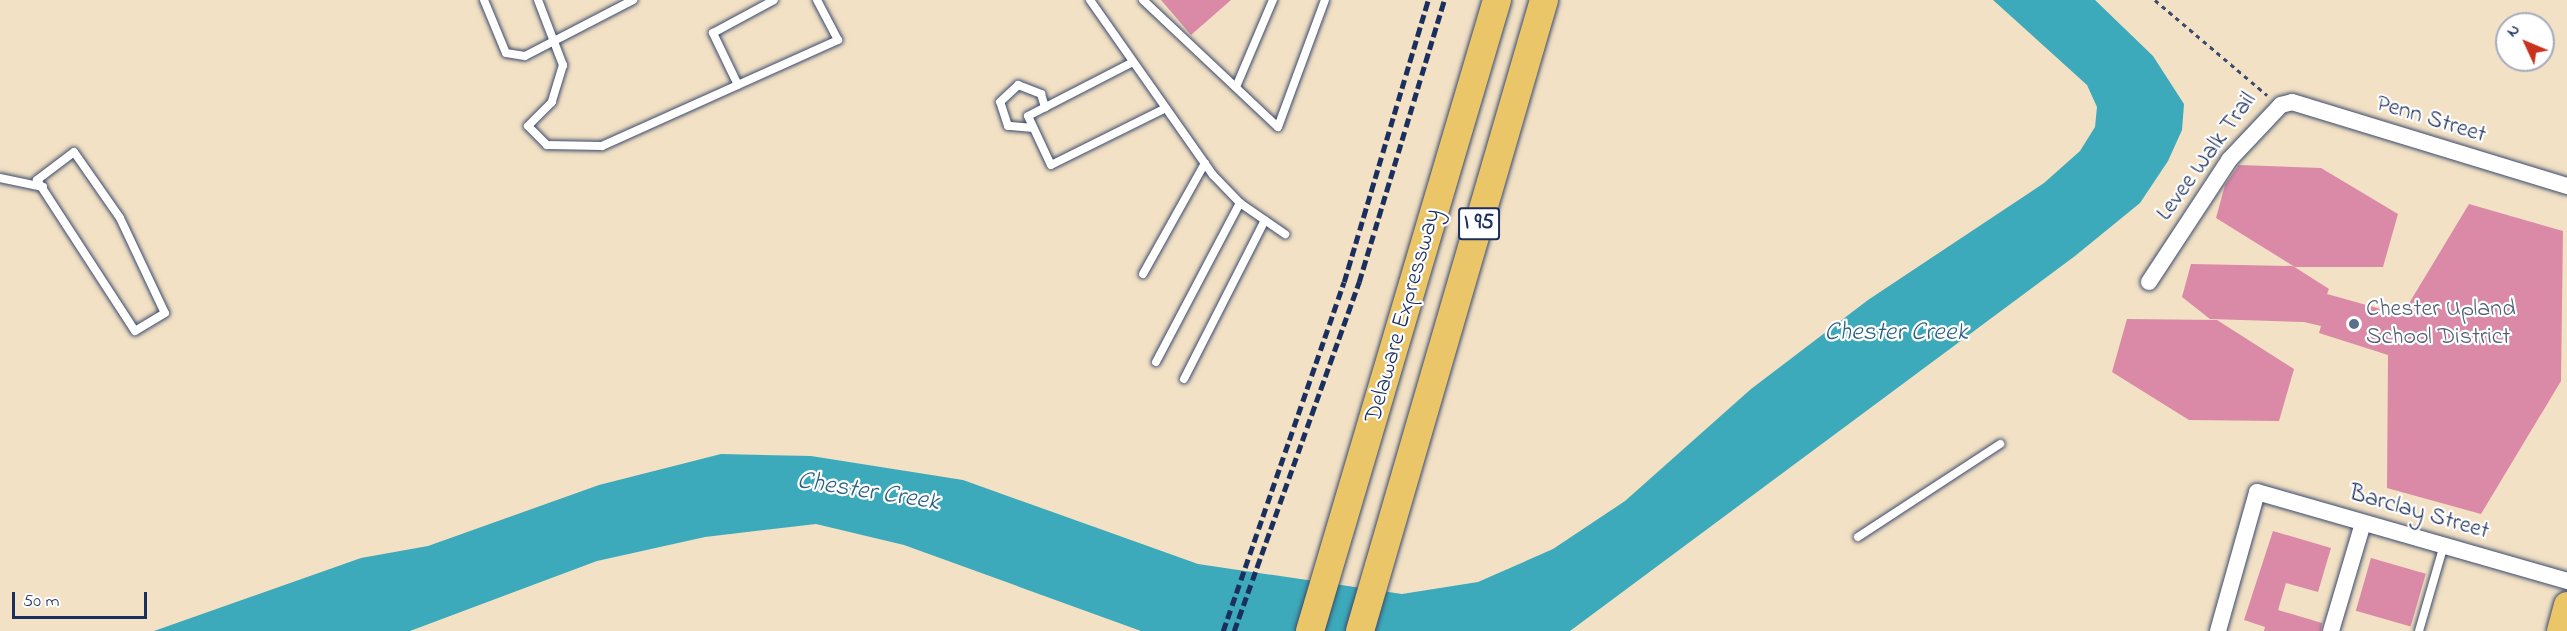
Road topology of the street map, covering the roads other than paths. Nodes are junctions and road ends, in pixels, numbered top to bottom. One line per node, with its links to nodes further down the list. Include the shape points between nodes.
1 (484, 0): 12 (lane, via 506,53 525,56)
2 (538, 0): 12 (lane)
3 (633, 0): 12 (lane)
4 (774, 0): 14 (lane, via 713,33)
5 (817, 0): 14 (lane, via 838,40)
6 (1090, 0): 13 (lane)
7 (1143, 0): 15 (lane)
8 (1273, 0): 15 (lane)
9 (1325, 0): 15 (lane, via 1278,127)
10 (1497, 0): 37 (highway, Delaware Expressway / I 95)
11 (1544, 0): 38 (highway, Delaware Expressway / I 95)
12 (555, 41): 14 (lane, via 563,64 561,85 528,126 547,145 603,146)
13 (1133, 62): 17 (lane); 18 (lane)
14 (738, 85)
15 (1236, 87)
16 (2281, 105): 22 (street, Penn Street, via 2292,102); 28 (street, Levee Walk Trail, via 2229,160)
17 (1045, 107): 19 (lane, via 1028,116); 19 (lane, via 1031,86 1018,85 1003,97 1000,116 1008,126)
18 (1166, 108): 19 (lane, via 1051,165); 20 (lane)
19 (1033, 128)
20 (1205, 164): 24 (lane); 27 (lane)
21 (0, 178): 23 (lane, via 11,185)
22 (2567, 186)
23 (43, 187): 23 (lane, via 135,331 165,313 120,219 74,152 37,180)
24 (1240, 202): 25 (lane); 29 (lane)
25 (1265, 220): 26 (lane); 30 (lane)
26 (1285, 234)
27 (1143, 274)
28 (2149, 282)
29 (1156, 362)
30 (1184, 379)
31 (2000, 444): 33 (lane)
32 (2363, 522): 34 (street, Barclay Street); 39 (street, Barclay Street, via 2257,492); 40 (street)
33 (1858, 537)
34 (2444, 545): 35 (street, Barclay Street); 41 (lane)
35 (2567, 581)
36 (2567, 605): 42 (main road)
37 (1310, 631)
38 (1360, 631)
39 (2218, 631)
40 (2331, 631)
41 (2419, 631)
42 (2560, 631)

